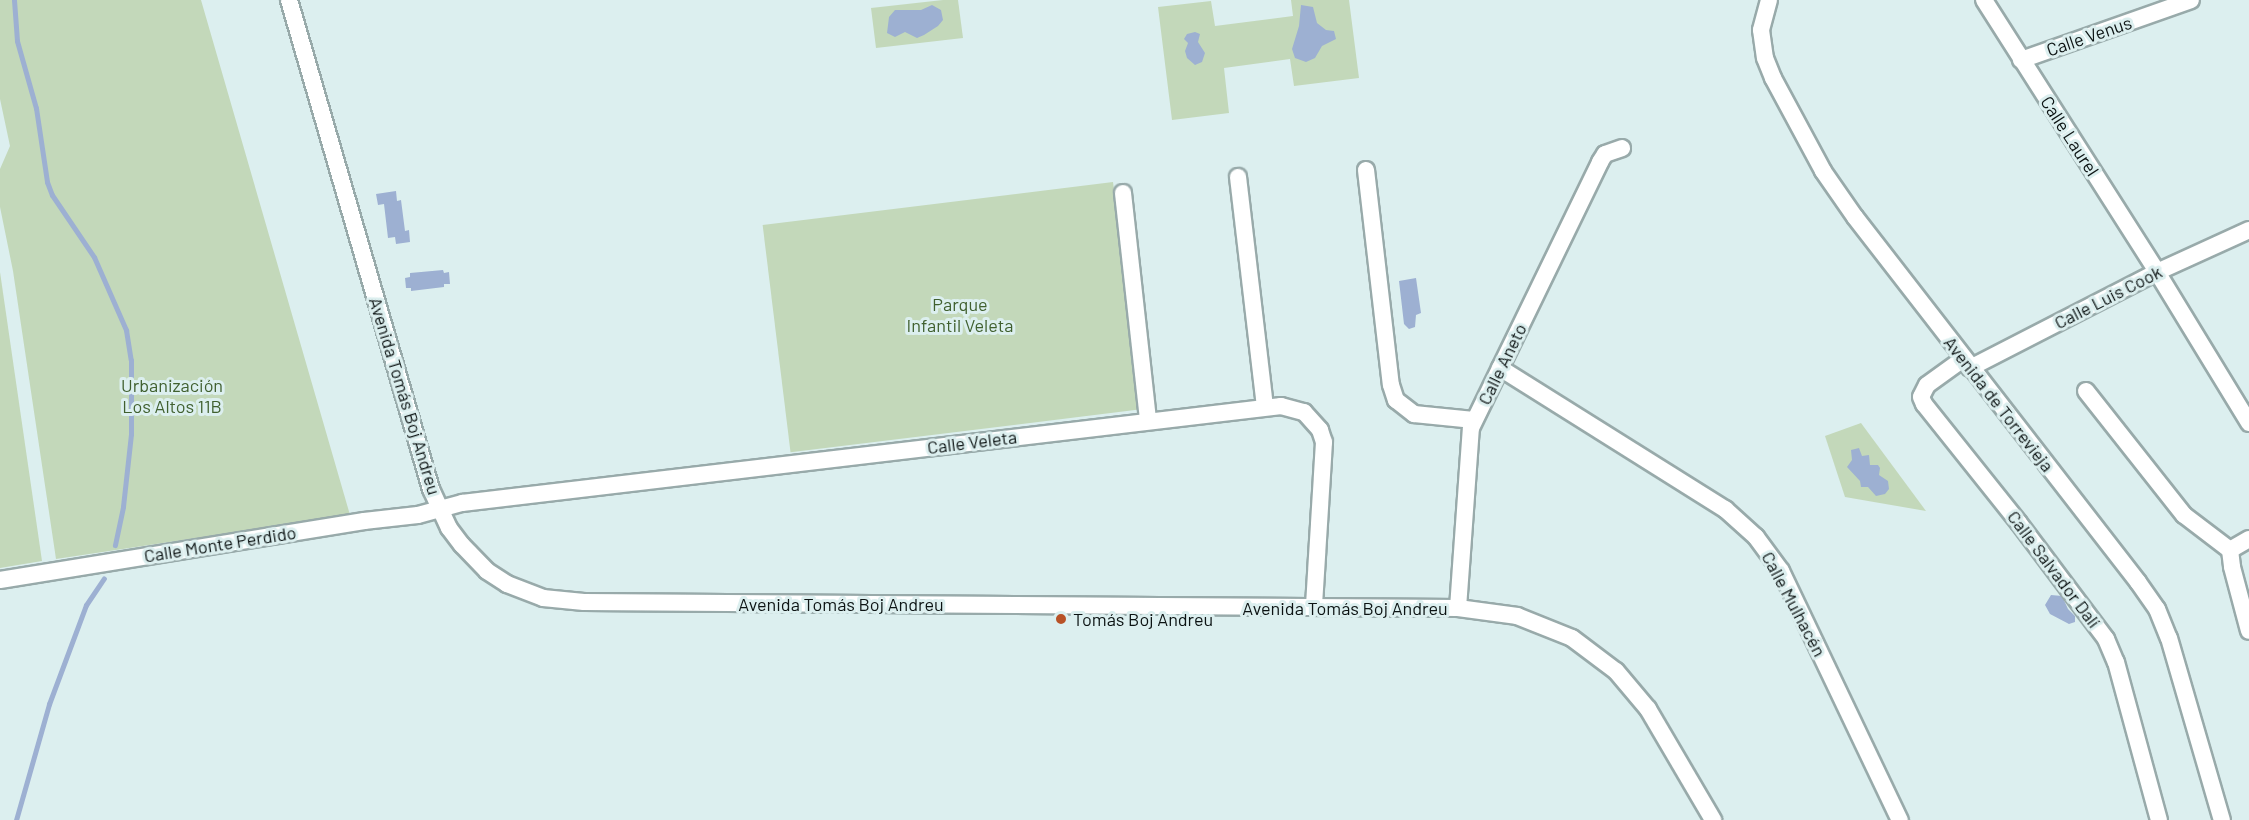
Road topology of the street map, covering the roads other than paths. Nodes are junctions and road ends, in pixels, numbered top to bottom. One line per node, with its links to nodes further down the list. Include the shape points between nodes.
1 (289, 0): 6 (street, Avenida Tomás Boj Andreu)
2 (302, 0): 6 (street)
3 (1769, 0): 14 (street, Avenida de Torrevieja, via 1761,30 1765,58 1799,128 1849,210)
4 (1984, 0): 7 (street, Calle Laurel)
5 (2192, 0): 7 (street, Calle Venus)
6 (295, 19): 21 (street, Avenida Tomás Boj Andreu)
7 (2021, 60): 13 (street, Calle Laurel)
8 (1622, 148): 15 (street, Calle Aneto, via 1605,154 1600,162)
9 (1366, 170): 19 (street, via 1391,385 1396,399 1414,414)
10 (1238, 177): 17 (street)
11 (1123, 193): 18 (street)
12 (2249, 230): 13 (street, Calle Luis Cook)
13 (2157, 272): 14 (street, Calle Luis Cook); 20 (street, Calle Laurel)
14 (1967, 364): 30 (street, Calle Salvador Dalí, via 1927,385 1921,398 2106,639 2116,662); 31 (street, Avenida de Torrevieja, via 2157,609)
15 (1500, 368): 19 (street, Calle Aneto); 29 (street, Calle Mulhacén, via 1717,504 1756,537 1781,571)
16 (2086, 391): 23 (street, via 2184,515)
17 (1265, 406): 18 (street, Calle Veleta); 25 (street, Calle Veleta, via 1304,412 1320,430 1324,442)
18 (1148, 420): 21 (street, Calle Veleta, via 483,500)
19 (1474, 420): 26 (street, Calle Aneto, via 1469,435)
20 (2249, 423)
21 (439, 509): 24 (street, Calle Monte Perdido); 25 (street, Avenida Tomás Boj Andreu, via 462,545 487,571 527,593 562,601)
22 (2249, 539): 23 (street)
23 (2230, 550): 27 (street)
24 (0, 580)
25 (1314, 607): 26 (street, Avenida Tomás Boj Andreu)
26 (1458, 608): 28 (street, Avenida Tomás Boj Andreu, via 1488,610 1536,622 1596,654 1633,689)
27 (2249, 631)
28 (1713, 820)
29 (1900, 820)
30 (2159, 820)
31 (2222, 820)

